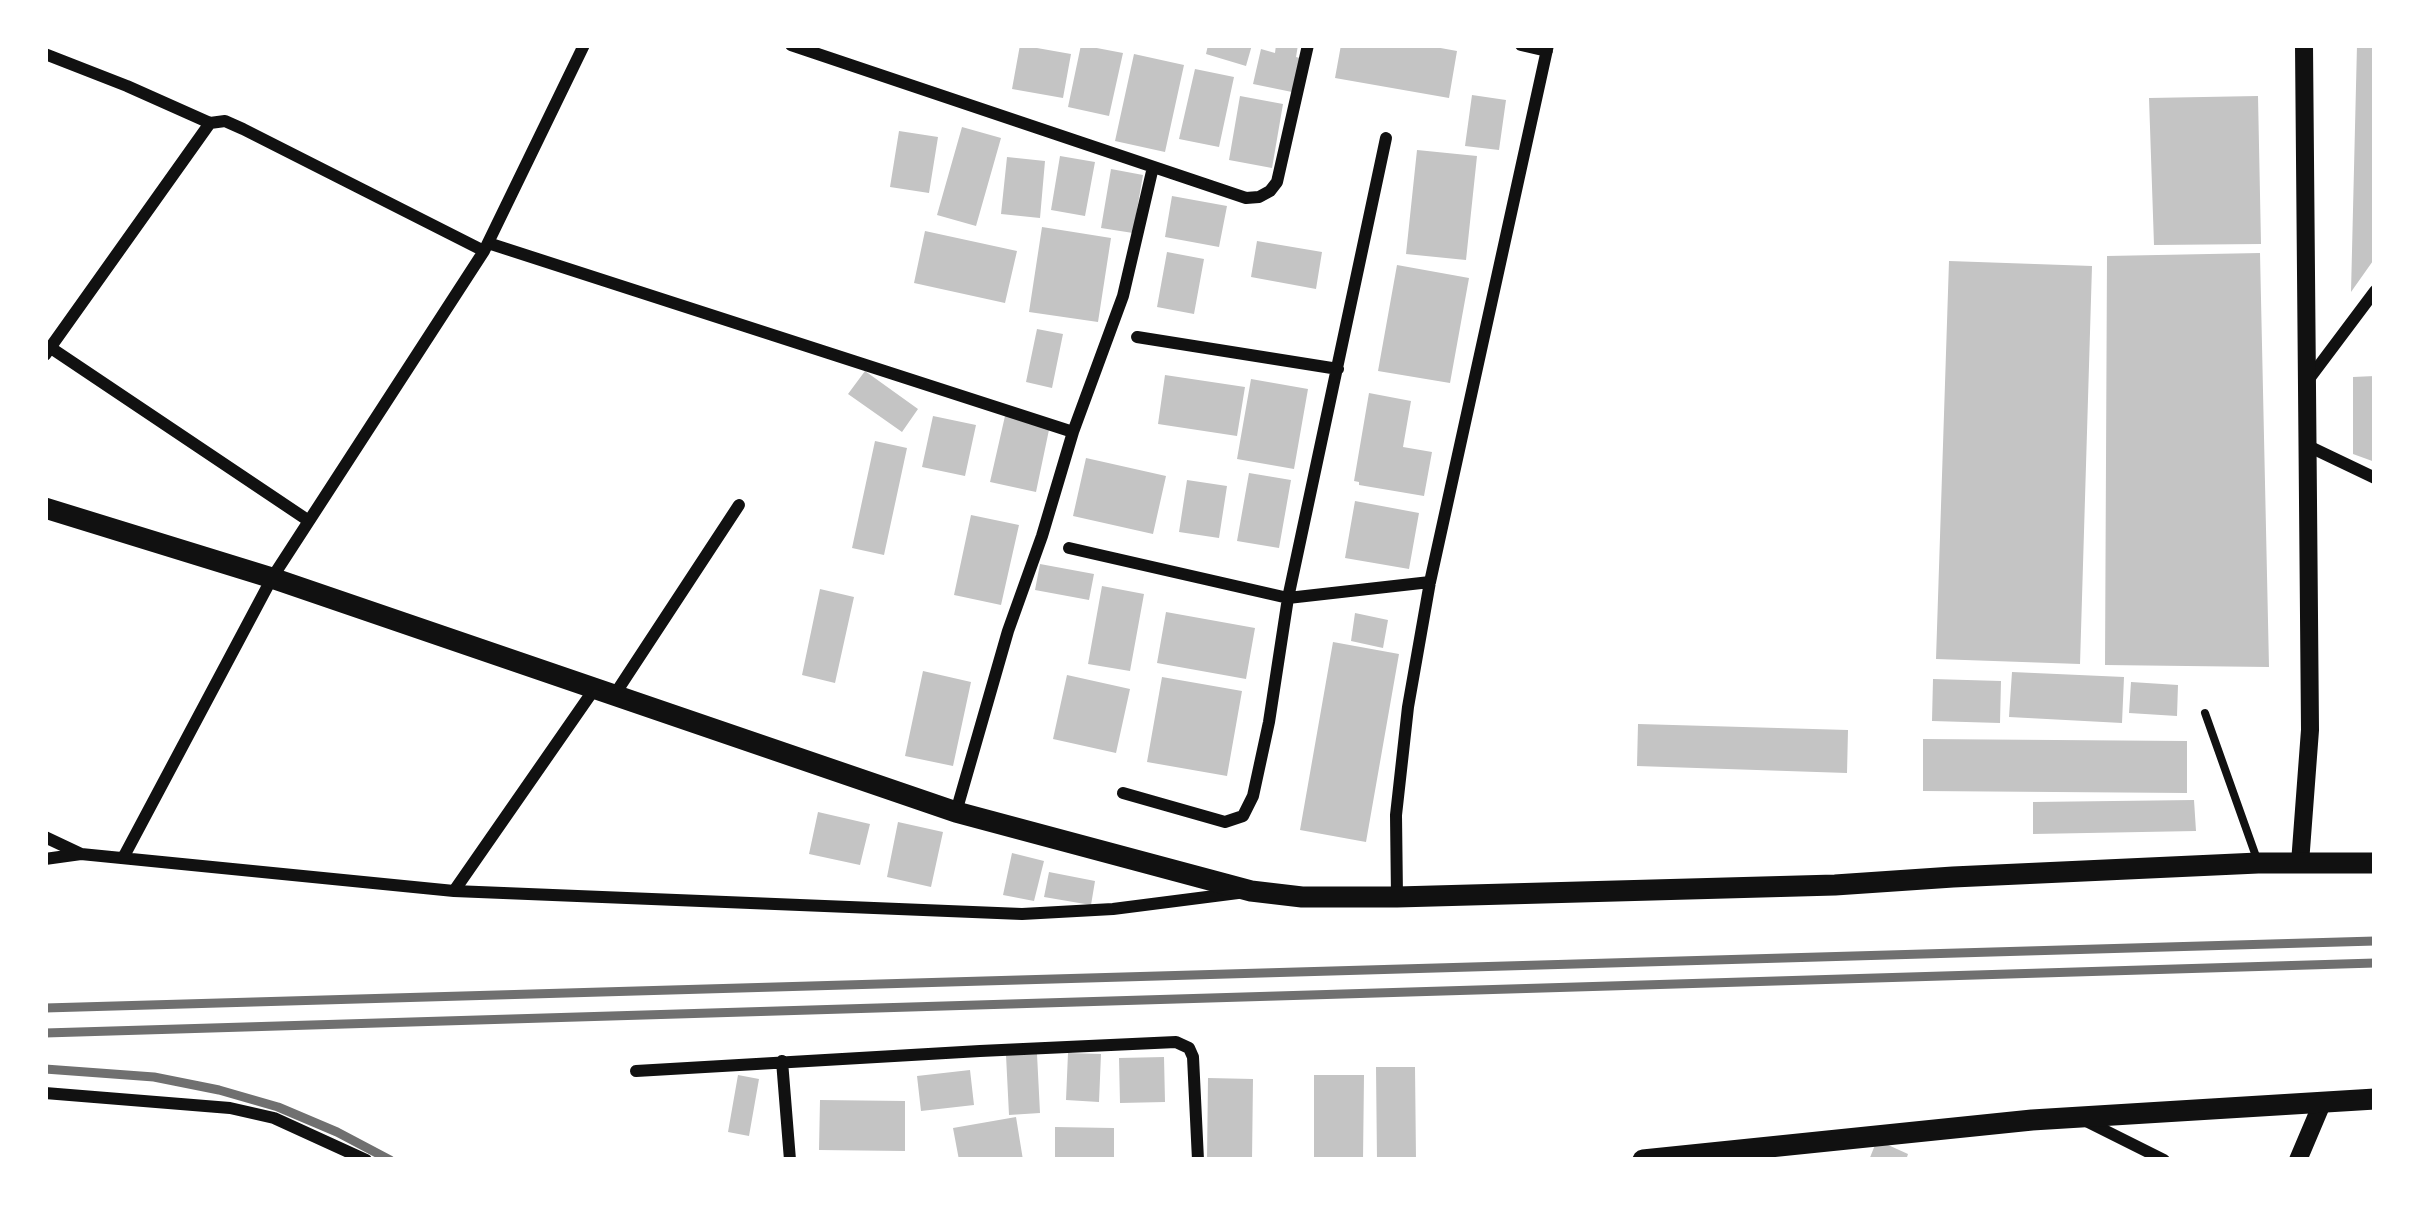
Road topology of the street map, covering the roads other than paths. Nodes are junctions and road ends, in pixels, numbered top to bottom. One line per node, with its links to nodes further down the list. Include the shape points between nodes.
1 (584, 45): 11 (street)
2 (791, 45): 10 (street)
3 (1308, 45): 10 (street, via 1270,191 1246,198)
4 (1521, 45): 6 (street)
5 (2304, 45): 16 (street)
6 (1548, 48): 25 (street)
7 (45, 54): 8 (street)
8 (209, 123): 11 (street, via 243,129); 14 (street)
9 (1386, 138): 15 (street)
10 (1153, 167): 17 (street, via 1123,296)
11 (486, 247): 17 (street); 22 (street)
12 (2375, 291): 16 (street)
13 (1137, 337): 15 (street)
14 (48, 352): 22 (street)
15 (1338, 370): 26 (street)
16 (2308, 380): 18 (street)
17 (1073, 432): 30 (street)
18 (2308, 446): 19 (street); 37 (street, via 2310,730)
19 (2375, 478)
20 (739, 505): 27 (street)
21 (45, 508): 24 (main road)
22 (309, 521): 24 (street)
23 (1069, 548): 26 (street)
24 (272, 578): 27 (main road); 33 (street)
25 (1430, 582): 26 (street); 40 (street, via 1396,815)
26 (1288, 598): 29 (street, via 1269,722 1243,816 1225,822)
27 (605, 690): 30 (main road); 38 (street)
28 (2205, 713): 36 (lane)
29 (1123, 793)
30 (956, 812): 39 (main road)
31 (45, 837): 32 (street)
32 (81, 854): 33 (street); 34 (street)
33 (123, 858): 38 (street)
34 (45, 859)
35 (2375, 862): 37 (main road)
36 (2258, 863): 37 (main road); 40 (main road)
37 (2300, 863)
38 (454, 891): 39 (street, via 1022,914)
39 (1251, 891): 40 (main road)
40 (1397, 897)
41 (782, 1061): 42 (street); 48 (street); 49 (street, via 1176,1042 1193,1057)
42 (636, 1071)
43 (45, 1094): 47 (street, via 252,1113)
44 (2375, 1099): 45 (main road)
45 (2323, 1101): 46 (main road); 52 (street)
46 (2076, 1116): 50 (main road); 51 (street)
47 (366, 1160)
48 (790, 1160)
49 (1198, 1160)
50 (1642, 1160)
51 (2164, 1160)
52 (2298, 1160)

